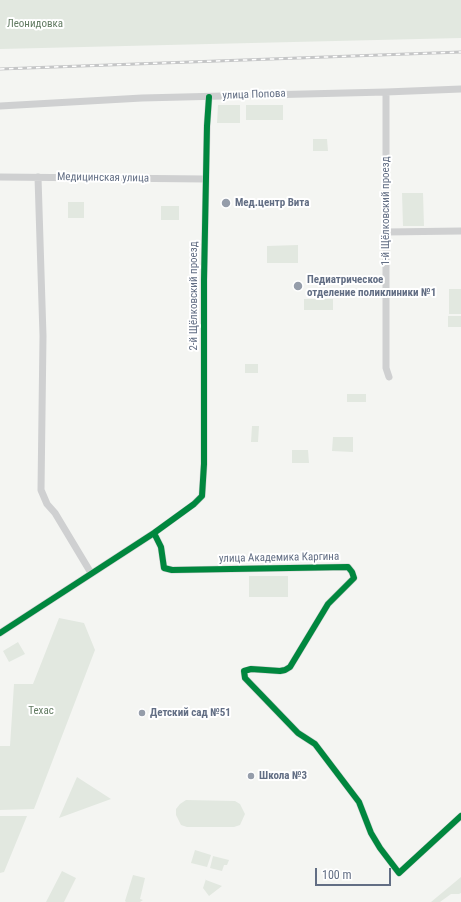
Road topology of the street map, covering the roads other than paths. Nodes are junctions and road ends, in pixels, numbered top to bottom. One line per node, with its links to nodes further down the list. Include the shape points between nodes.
1 (461, 89): 2 (street, улица Попова)
2 (386, 92): 3 (street, улица Попова); 9 (street, 1-й Щёлковский проезд)
3 (209, 96): 4 (street, улица Попова); 7 (street, 2-й Щёлковский проезд)
4 (0, 106)
5 (0, 177): 6 (street, Медицинская улица)
6 (38, 177): 7 (street, Медицинская улица); 12 (street, via 42,336 41,490 47,504)
7 (206, 179): 11 (street, 2-й Щёлковский проезд, via 202,496)
8 (461, 231): 9 (street)
9 (386, 232): 10 (street, 1-й Щёлковский проезд, via 386,368)
10 (389, 377)
11 (154, 533): 12 (street); 14 (street, улица Академика Каргина, via 161,547 164,568 172,570 348,567 354,578 328,604 290,667 280,671 251,669 244,671 244,678 298,733 315,744 359,802 371,833 399,873)
12 (91, 573): 13 (street)
13 (0, 633)
14 (461, 816)

